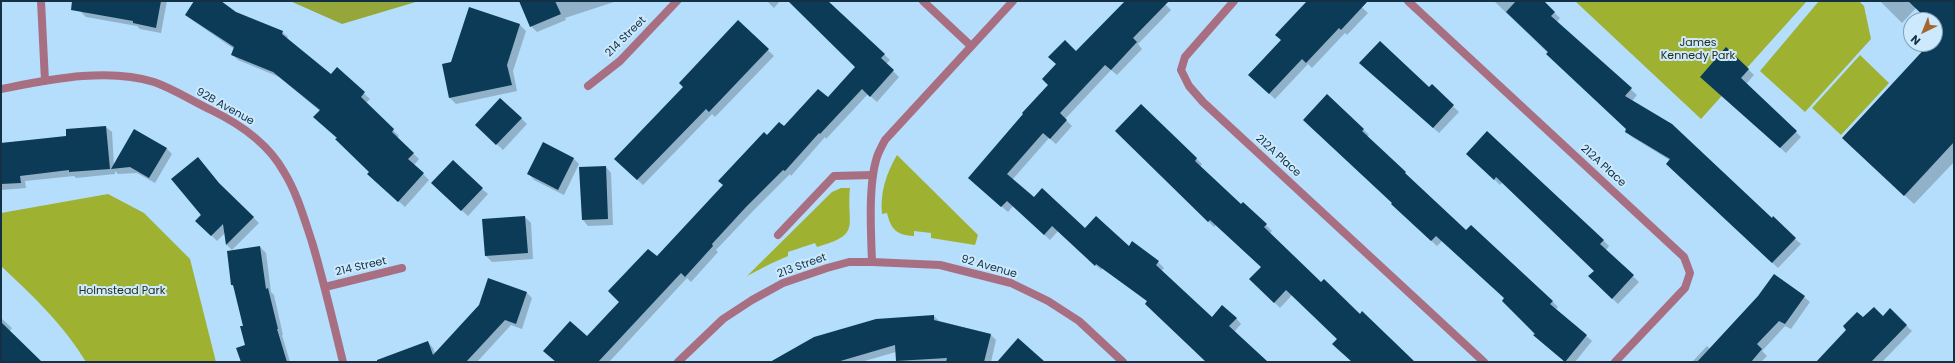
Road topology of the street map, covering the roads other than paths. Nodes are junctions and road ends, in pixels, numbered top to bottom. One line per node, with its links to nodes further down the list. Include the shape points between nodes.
1 (41, 1): 8 (street)
2 (677, 1): 9 (street, 214 Street, via 620,61)
3 (923, 1): 7 (street)
4 (1013, 1): 7 (street)
5 (1234, 1): 19 (street, 212A Place, via 1185,57 1181,70 1189,86 1203,102)
6 (1408, 1): 20 (street, 212A Place, via 1684,257 1690,273 1685,288)
7 (971, 46): 11 (street, via 885,140 877,157)
8 (45, 81): 10 (street, 92B Avenue); 15 (street, 92B Avenue, via 107,76 153,82 219,114 250,133 284,170 295,193)
9 (588, 86)
10 (1, 89)
11 (874, 175): 12 (street, via 834,176); 13 (street)
12 (778, 234)
13 (872, 262): 17 (street, 213 Street, via 849,262 783,283 723,319); 18 (street, 92 Avenue, via 940,265 1011,283 1048,301 1080,321)
14 (402, 268): 15 (street, 214 Street)
15 (325, 287): 16 (street, 92B Avenue)
16 (343, 362)
17 (678, 362)
18 (1123, 362)
19 (1484, 362)
20 (1615, 362)

